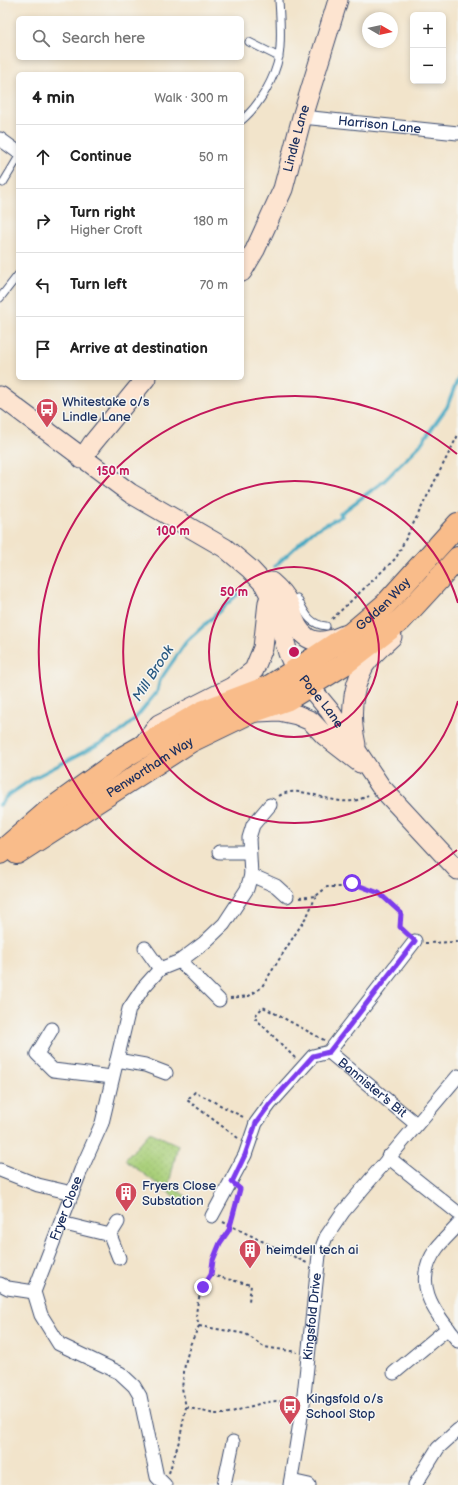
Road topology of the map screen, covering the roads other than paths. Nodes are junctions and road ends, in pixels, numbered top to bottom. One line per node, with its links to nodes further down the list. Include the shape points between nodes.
1 (279, 0): 4 (lane)
2 (338, 0): 5 (street, Lindle Lane)
3 (249, 42): 4 (lane)
4 (279, 57): 6 (lane, via 262,97)
5 (302, 117): 7 (street, Harrison Lane); 12 (street, Lindle Lane, via 283,189)
6 (244, 118)
7 (458, 133)
8 (0, 138): 9 (street)
9 (16, 150)
10 (16, 161): 11 (lane)
11 (3, 183)
12 (244, 269)
13 (16, 278): 14 (lane)
14 (0, 298)
15 (144, 380): 17 (street)
16 (0, 396): 17 (street, Pope Lane)
17 (82, 459): 21 (street, Pope Lane, via 130,493 225,548)
18 (458, 524): 25 (highway, Golden Way, via 385,605)
19 (458, 558): 27 (highway, Golden Way, via 401,620 353,658)
20 (458, 563): 30 (street, via 438,591 365,665 357,684 353,706 352,725)
21 (250, 569): 22 (street, Pope Lane); 23 (street, via 268,578)
22 (268, 592): 26 (street, Pope Lane); 29 (street, via 265,641 254,670 232,687 159,724)
23 (289, 603): 24 (lane, via 297,598 316,625); 25 (street, via 302,634 311,640 323,642)
24 (326, 626)
25 (352, 632): 26 (highway, Golden Way, via 316,658)
26 (295, 669): 27 (street, Pope Lane); 29 (highway, Penwortham Way, via 270,686 202,712)
27 (309, 687): 28 (highway, Penwortham Way, via 288,699); 30 (street, Pope Lane)
28 (250, 712): 31 (street, via 279,711 311,721 325,736); 36 (highway, Penwortham Way, via 191,742)
29 (142, 747): 35 (highway, Penwortham Way, via 46,813)
30 (357, 750): 31 (street, Pope Lane)
31 (370, 771): 37 (street, Pope Lane, via 381,787)
32 (270, 804): 34 (street, via 253,825)
33 (219, 852): 34 (street)
34 (248, 852): 38 (street)
35 (0, 854)
36 (0, 864)
37 (458, 870)
38 (251, 875): 39 (street, via 276,886); 42 (street, Fryer Close, via 247,890 224,924)
39 (287, 896)
40 (415, 941): 46 (street)
41 (145, 948): 43 (street)
42 (180, 961): 43 (street, Fryer Close); 44 (street)
43 (160, 969): 47 (street, Fryer Close, via 129,1009)
44 (219, 1000)
45 (52, 1029): 50 (street, via 37,1054 53,1070)
46 (332, 1049): 51 (street, Bannister's Bit); 56 (street, via 313,1056 256,1123 232,1182)
47 (117, 1060): 48 (street, via 145,1065); 50 (street, Fryer Close)
48 (166, 1073)
49 (458, 1076): 51 (street, Kingsfold Drive)
50 (112, 1077): 54 (street, Fryer Close, via 102,1123)
51 (416, 1124): 52 (street, Kingsfold Drive)
52 (388, 1157): 55 (street); 69 (street, Kingsfold Drive, via 343,1212 326,1237 319,1255 303,1404)
53 (0, 1170): 54 (street, via 38,1185)
54 (72, 1193): 58 (street, Fryer Close)
55 (458, 1213)
56 (212, 1216)
57 (118, 1222): 60 (street)
58 (61, 1223): 60 (street); 63 (street, Fryer Close)
59 (458, 1225): 64 (street, via 437,1248 424,1275 426,1291)
60 (110, 1235): 61 (street)
61 (119, 1258)
62 (0, 1284): 63 (street, via 8,1288)
63 (34, 1292): 70 (street, via 41,1315 59,1344 120,1373 134,1386 140,1396 157,1477)
64 (448, 1328): 65 (street); 66 (street)
65 (458, 1341)
66 (394, 1372)
67 (458, 1430): 73 (street, via 438,1448)
68 (233, 1442): 71 (street)
69 (290, 1483): 72 (street)
70 (165, 1485)
71 (224, 1485)
72 (309, 1485)
73 (415, 1485)

